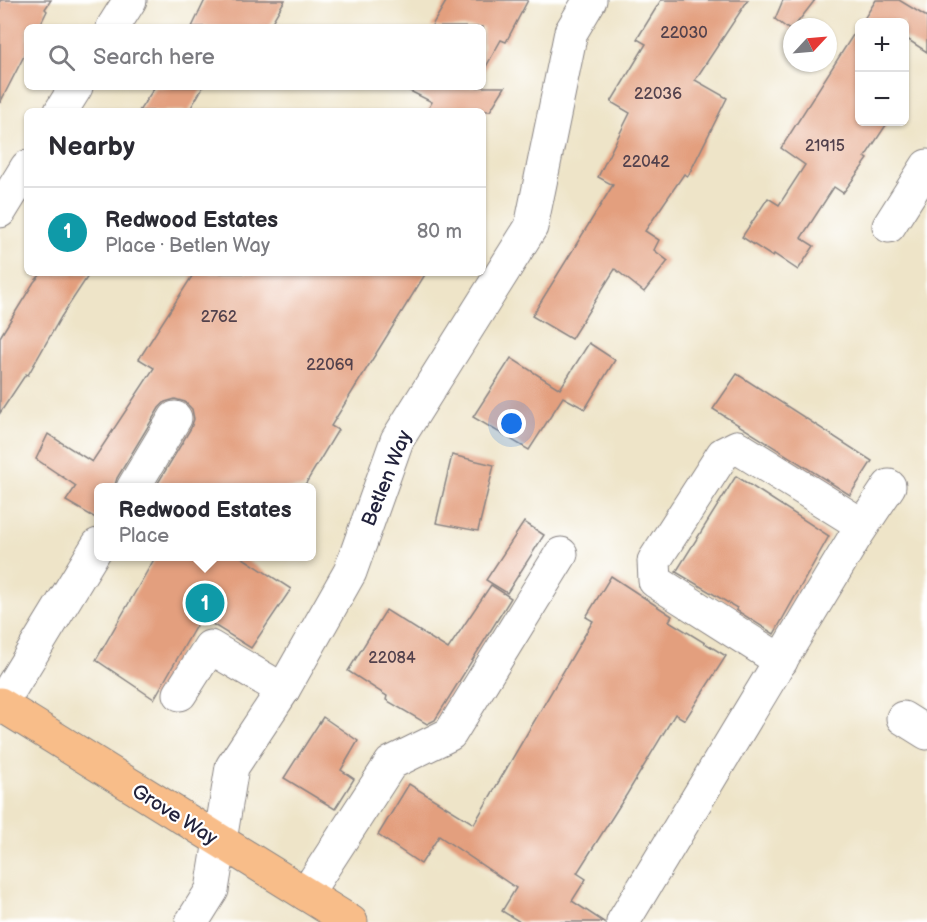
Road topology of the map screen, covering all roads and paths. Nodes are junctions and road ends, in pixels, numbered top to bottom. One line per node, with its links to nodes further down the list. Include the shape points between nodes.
1 (130, 0): 3 (street)
2 (590, 0): 17 (street, Betlen Way, via 571,32 531,228 397,440 350,572)
3 (115, 24)
4 (74, 90): 5 (street)
5 (64, 108)
6 (927, 166): 9 (street)
7 (24, 172): 8 (street)
8 (0, 211)
9 (889, 225)
10 (175, 418): 11 (street)
11 (136, 483)
12 (889, 486): 13 (street)
13 (862, 525): 16 (street); 16 (street, via 737,447 723,454 654,561 655,581)
14 (94, 553): 19 (street)
15 (561, 554): 21 (street, via 450,734 392,763)
16 (781, 661): 24 (street)
17 (283, 690): 18 (street, via 210,647); 20 (street, Betlen Way, via 230,771)
18 (180, 694)
19 (0, 705): 20 (main road, Grove Way)
20 (218, 841): 21 (main road, Grove Way); 22 (street, Betlen Way, via 212,890)
21 (306, 894): 23 (main road, Grove Way)
22 (192, 922)
23 (351, 922)
24 (623, 922)

